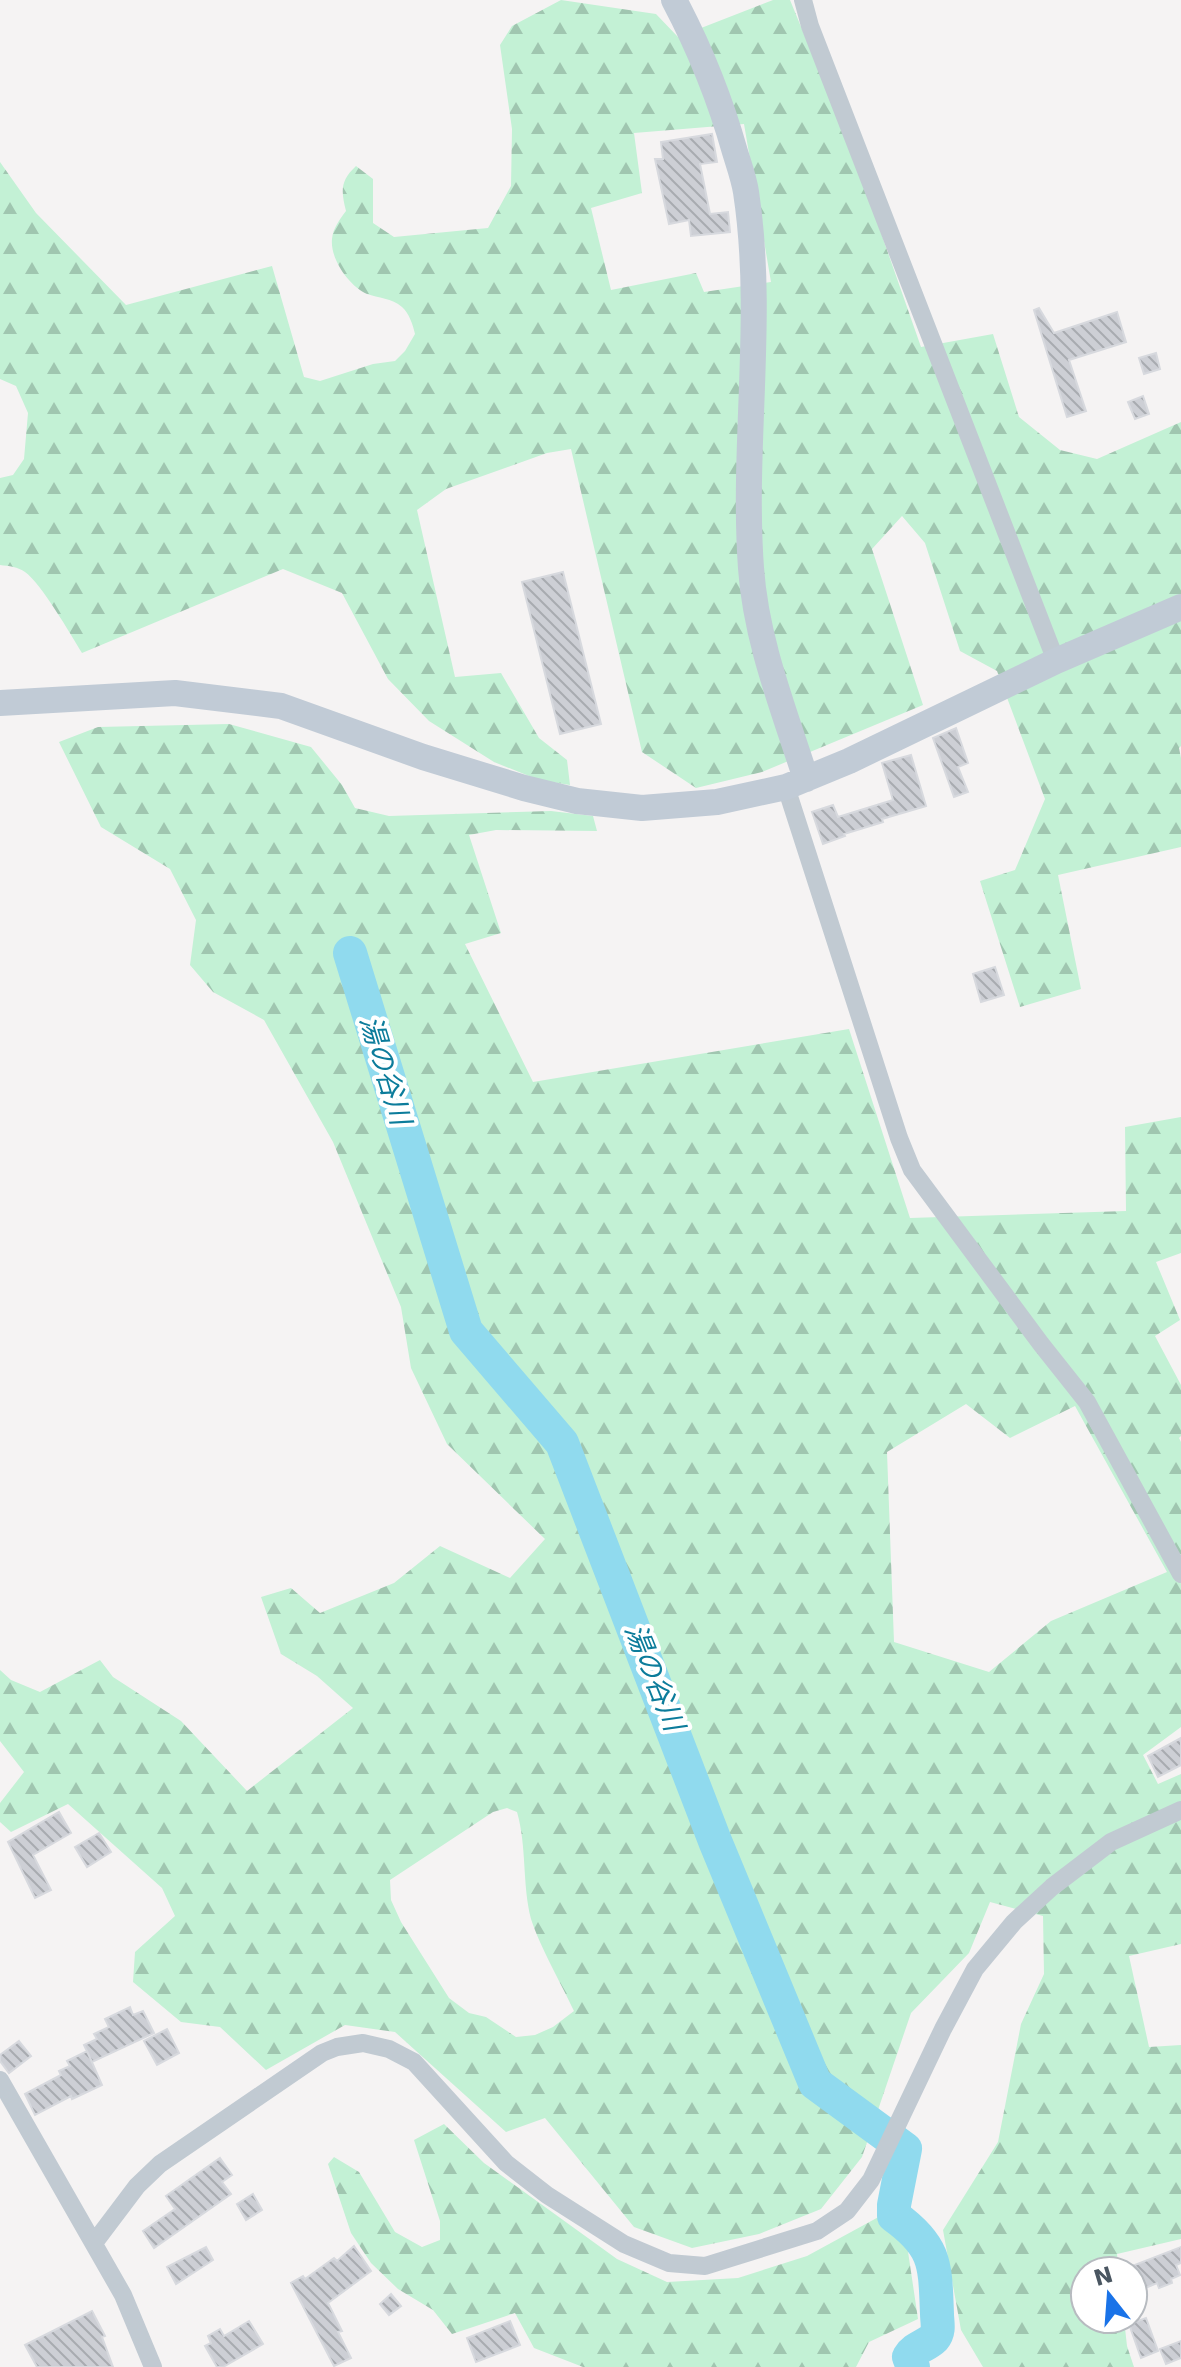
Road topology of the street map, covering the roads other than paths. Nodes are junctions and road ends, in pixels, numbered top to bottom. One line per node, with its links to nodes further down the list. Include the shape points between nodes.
1 (674, 0): 6 (street, via 697,44 746,189 754,316 751,571 758,628)
2 (803, 0): 4 (street)
3 (1181, 607): 4 (street)
4 (1056, 661): 6 (street)
5 (0, 703): 6 (street, via 175,693 281,706 423,757 590,803 642,808 717,802)
6 (796, 783): 7 (street, via 912,1170 1087,1402)
7 (1181, 1574)
8 (1181, 1810): 10 (street, via 1111,1842 1014,1922 975,1969 871,2180 847,2211 817,2231 705,2266 669,2263 624,2244 547,2195 506,2163 414,2062 363,2043 322,2053 160,2164)
9 (0, 2080): 10 (street)
10 (94, 2243): 11 (street)
11 (153, 2367)

